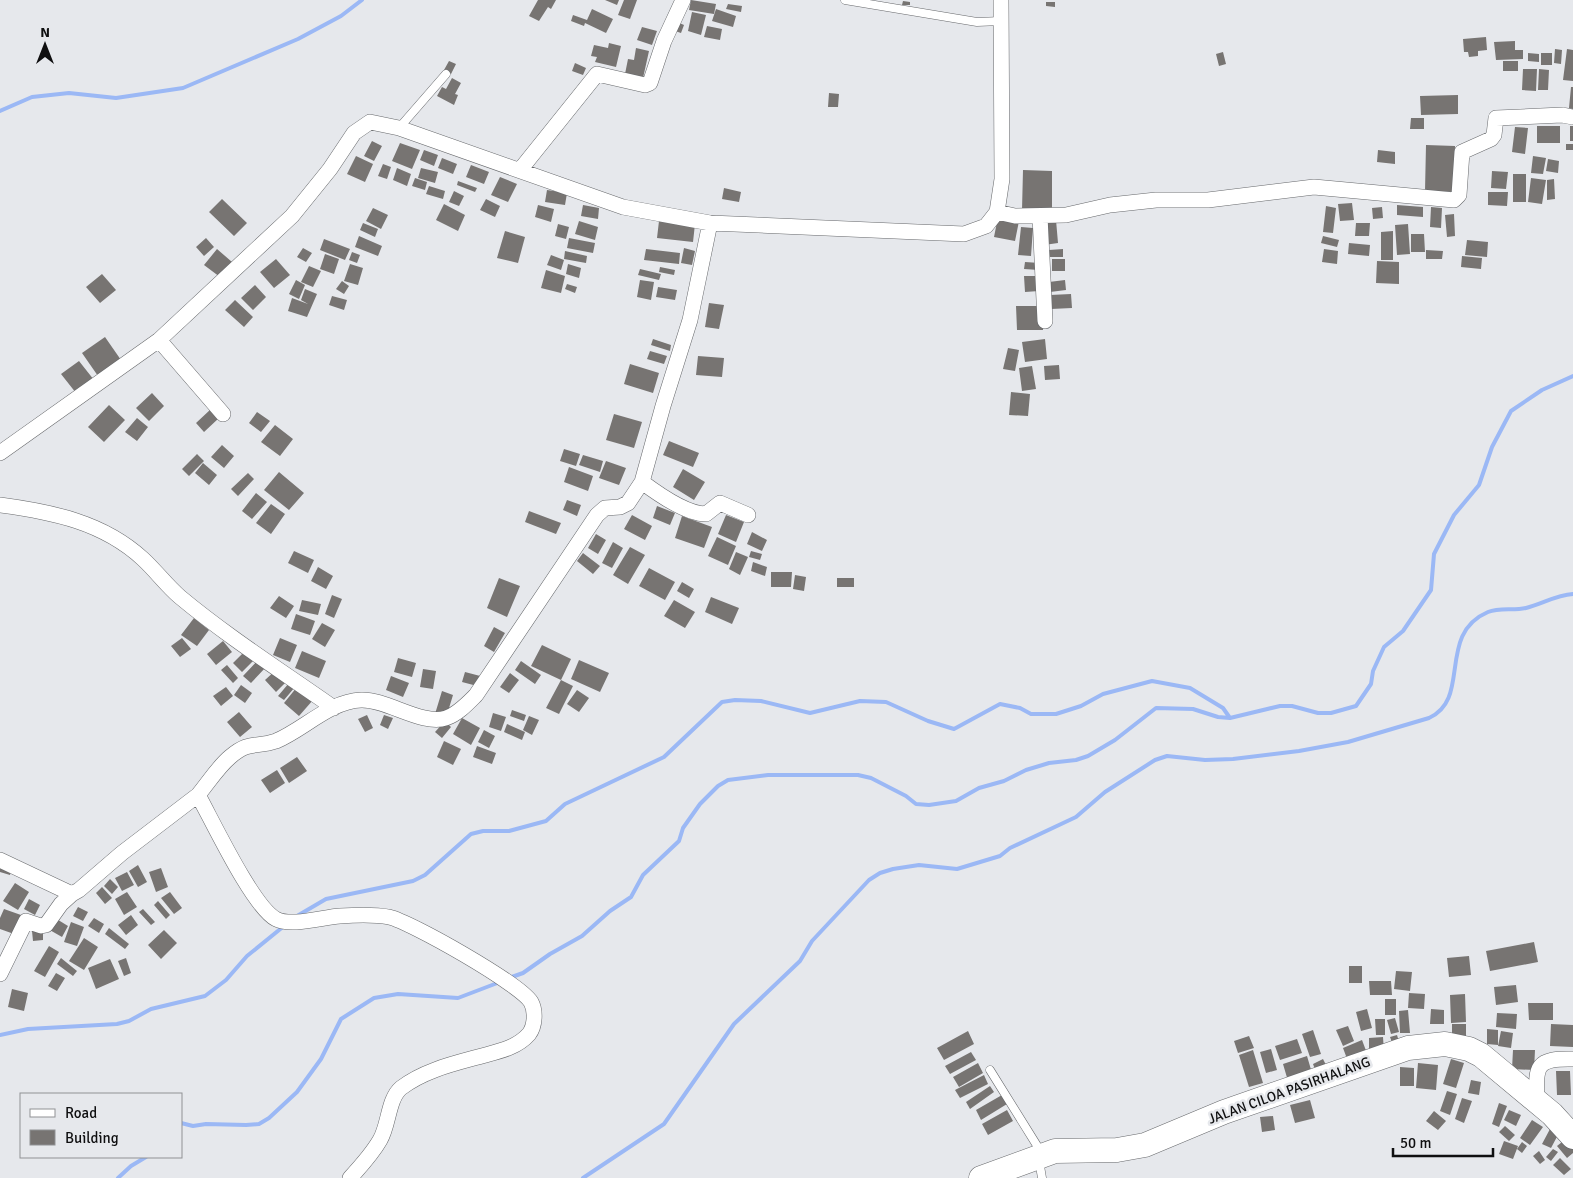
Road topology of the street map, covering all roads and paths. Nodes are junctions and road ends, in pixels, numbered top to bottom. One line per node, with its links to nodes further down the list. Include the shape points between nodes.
1 (683, 0): 8 (street, via 664,41 650,83 645,85 599,74 594,76)
2 (845, 0): 4 (lane, via 977,22)
3 (1001, 0): 4 (street)
4 (1001, 20): 9 (street, via 1002,179)
5 (446, 74): 7 (lane)
6 (1573, 117): 10 (street, via 1496,118 1491,139 1462,152 1459,195 1454,200 1314,187 1208,200 1156,200 1110,205 1066,215)
7 (399, 128): 8 (street); 13 (street, via 370,122 359,128 292,216)
8 (520, 170): 11 (street, via 623,207)
9 (997, 212): 10 (street); 11 (street, via 979,230 964,234)
10 (1040, 216): 12 (street)
11 (710, 223): 16 (street, via 690,320)
12 (1044, 321)
13 (159, 340): 14 (street); 15 (street)
14 (223, 414)
15 (0, 453)
16 (642, 482): 18 (street, via 662,497 698,513 706,514 720,503); 19 (street, via 628,503 605,508 597,515 486,682 459,711 446,719 434,719 363,699)
17 (0, 505): 19 (street, via 68,517 108,534 142,558 179,596)
18 (748, 515)
19 (334, 708): 20 (street, via 276,740 239,750)
20 (198, 795): 22 (street); 29 (street, via 234,863 256,897 276,919 290,922 340,916 389,917 464,954 515,987 530,1002 535,1016 530,1033 517,1044 445,1066 401,1088 395,1096 381,1139)
21 (0, 860): 22 (street)
22 (72, 894): 23 (street, via 46,925 26,921)
23 (0, 974)
24 (1573, 1059): 26 (street, via 1543,1062 1538,1068)
25 (990, 1070): 28 (lane)
26 (1537, 1102): 27 (main road, JALAN CILOA PASIRHALANG); 28 (main road, JALAN CILOA PASIRHALANG, via 1469,1049 1445,1044 1425,1045 1395,1052 1224,1112 1145,1145 1117,1150 1071,1150)
27 (1573, 1137)
28 (1041, 1163): 30 (main road, JALAN CILOA PASIRHALANG)
29 (350, 1178)
30 (981, 1178)

